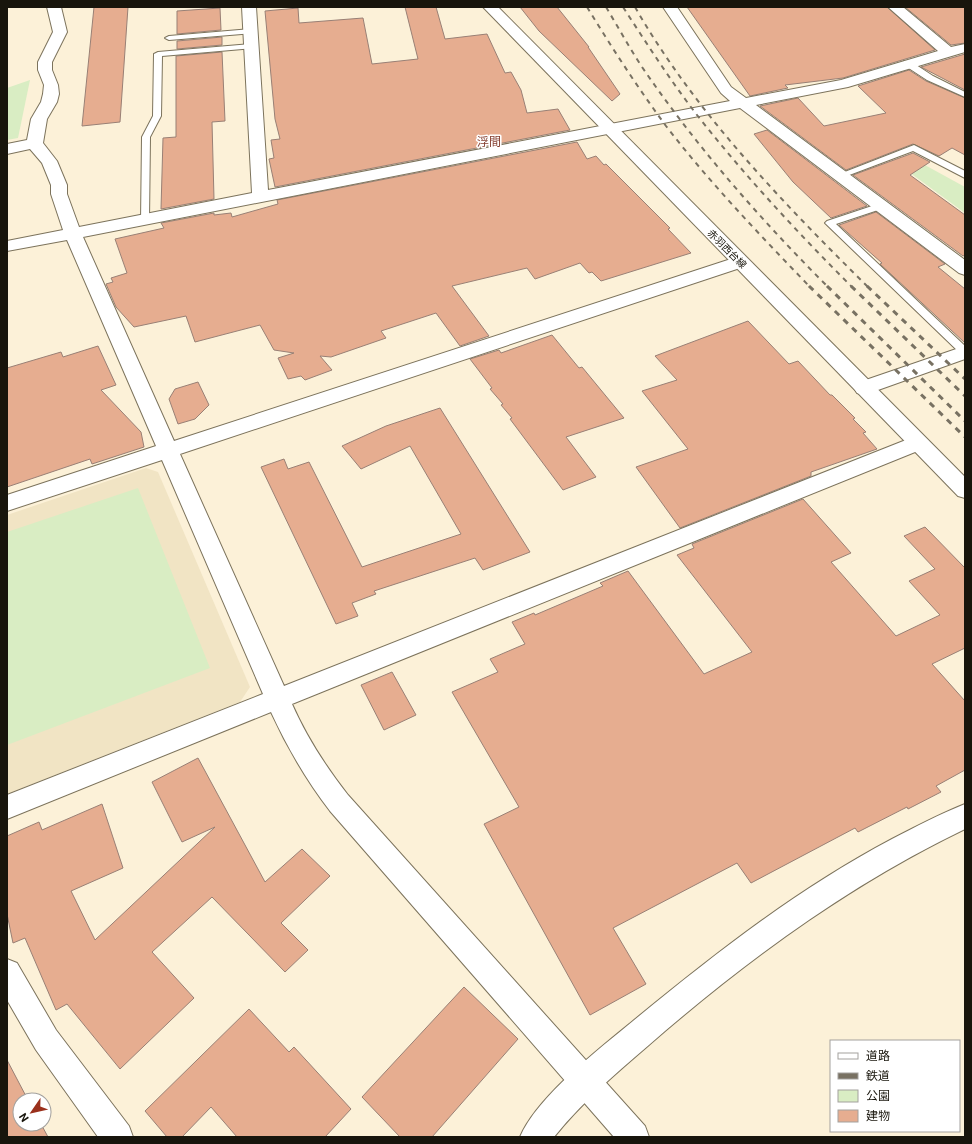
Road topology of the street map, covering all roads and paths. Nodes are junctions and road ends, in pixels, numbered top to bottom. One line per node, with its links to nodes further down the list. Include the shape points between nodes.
1 (54, 7): 14 (street, via 60,32 45,62 51,94 36,127)
2 (249, 7): 7 (street)
3 (490, 7): 13 (street, 赤羽西台線)
4 (670, 7): 12 (street, via 726,90)
5 (894, 7): 9 (street)
6 (169, 38): 7 (lane)
7 (251, 38): 18 (street); 20 (lane, via 158,54 157,116 146,137)
8 (965, 48): 9 (street)
9 (948, 52): 10 (street)
10 (908, 63): 11 (lane, via 930,78); 12 (street, via 843,84)
11 (965, 95)
12 (743, 103): 13 (street); 16 (street)
13 (608, 128): 18 (street); 23 (street, 赤羽西台線)
14 (35, 143): 15 (street); 21 (street, via 41,154 49,160 57,179 59,194)
15 (7, 149)
16 (841, 175): 17 (lane, via 914,148); 19 (street)
17 (965, 175)
18 (260, 197): 20 (street)
19 (881, 206): 24 (street); 25 (lane, via 830,223)
20 (144, 220): 21 (street)
21 (73, 234): 22 (street); 28 (street)
22 (7, 246)
23 (740, 262): 26 (street, 赤羽西台線); 28 (street)
24 (965, 269)
25 (965, 352): 26 (street)
26 (864, 388): 27 (street, 赤羽西台線)
27 (918, 443): 29 (street, 赤羽西台線); 31 (street)
28 (169, 450): 30 (street); 31 (street)
29 (965, 490)
30 (7, 503)
31 (278, 698): 32 (street); 35 (street, via 303,751 339,803)
32 (7, 807)
33 (965, 816): 35 (street, via 882,857 786,917 736,953)
34 (7, 973): 36 (street, via 46,1040)
35 (585, 1081): 37 (street); 38 (street)
36 (118, 1137)
37 (535, 1137)
38 (634, 1137)

